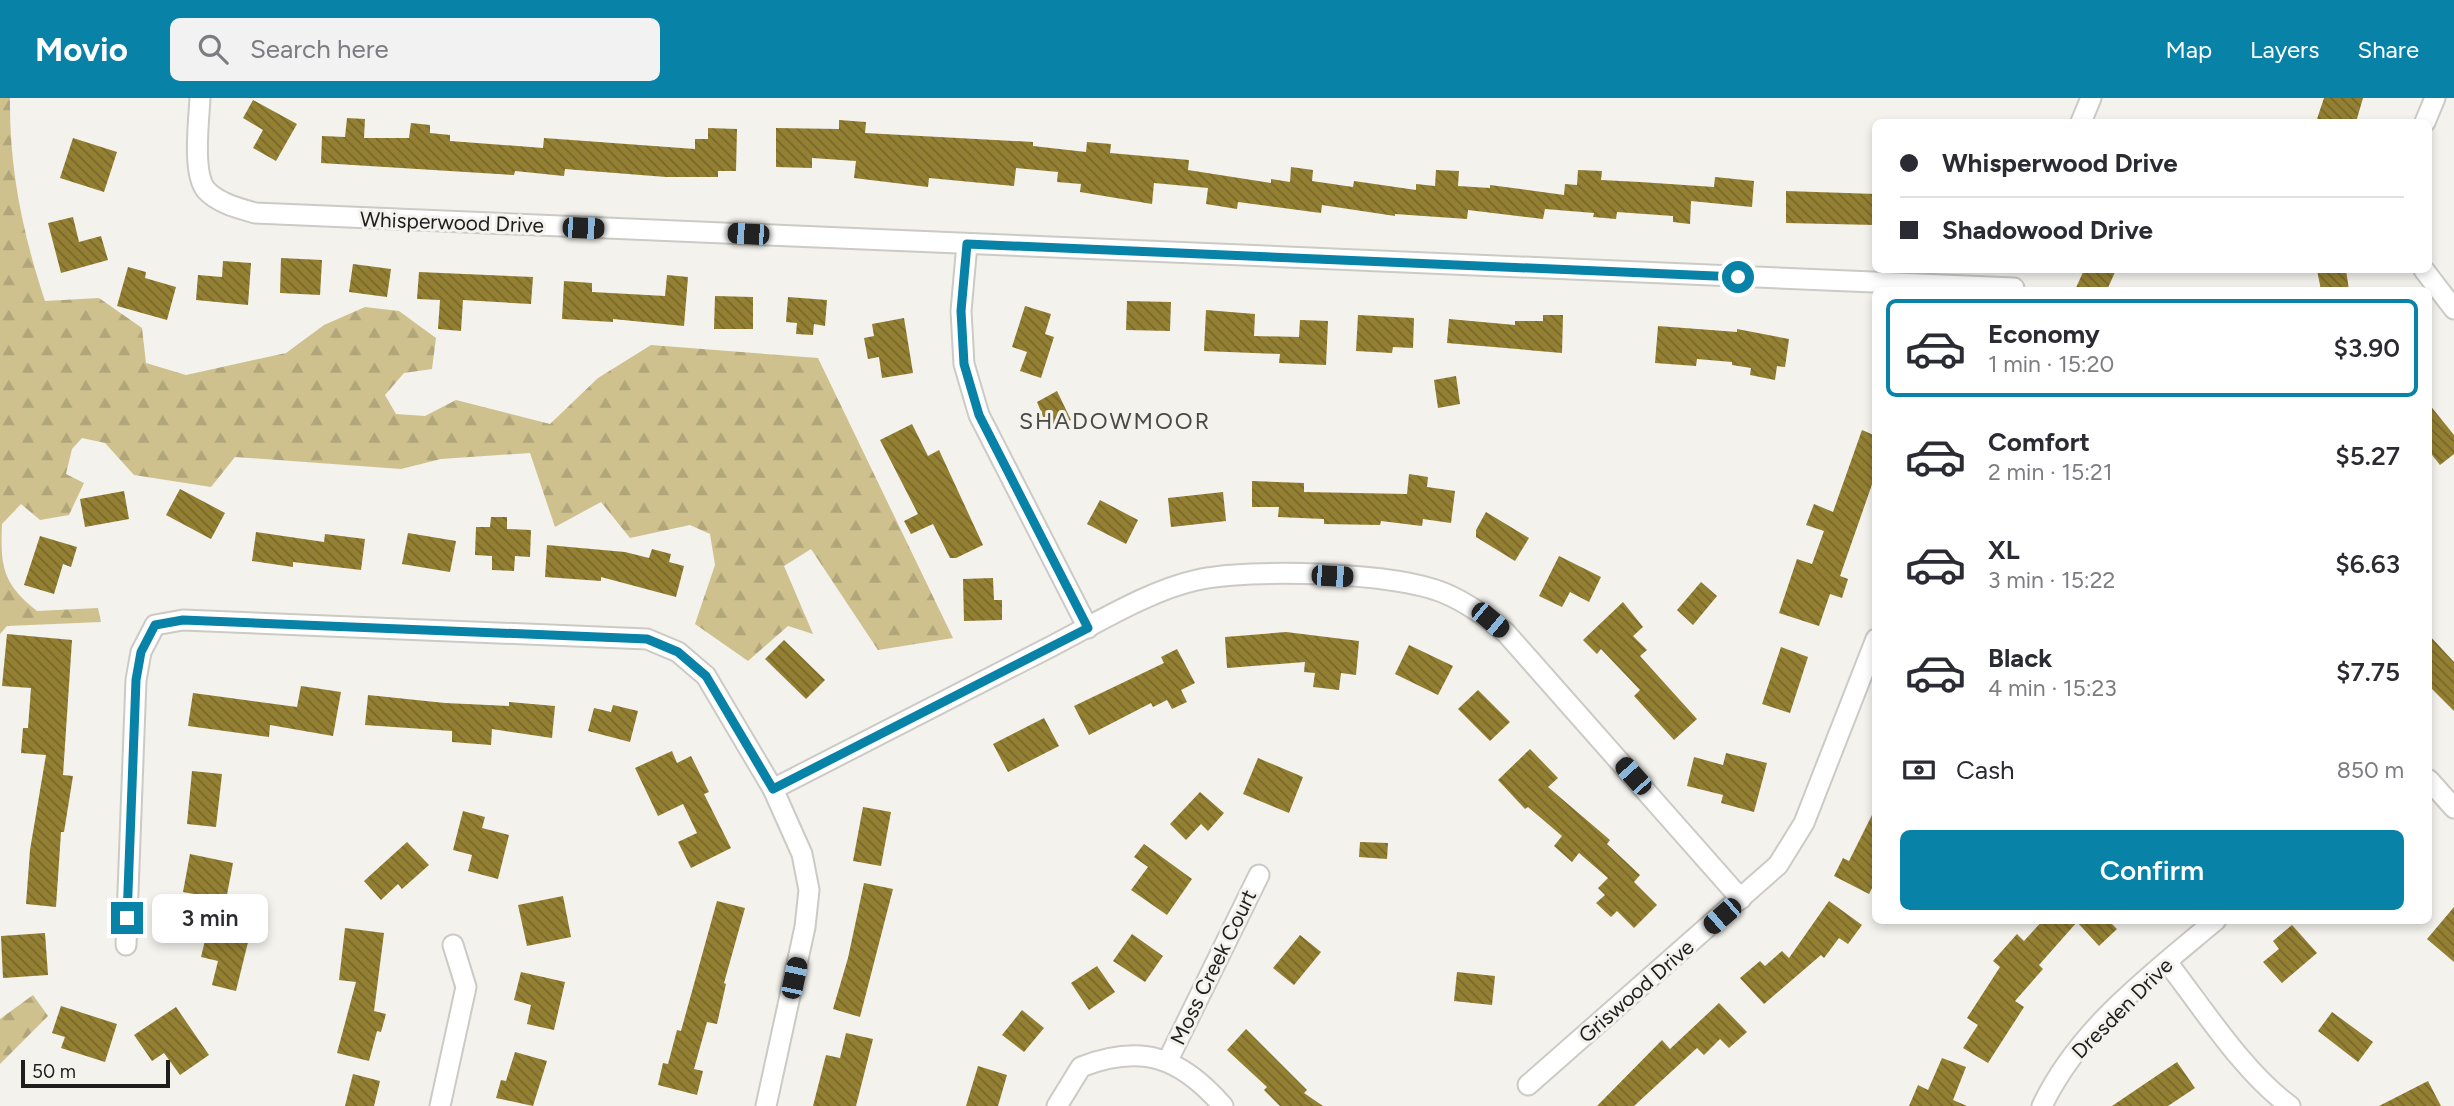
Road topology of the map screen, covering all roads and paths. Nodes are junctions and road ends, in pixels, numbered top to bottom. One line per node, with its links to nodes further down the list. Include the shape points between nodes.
1 (200, 98): 6 (street, Whisperwood Drive, via 198,164 205,188 226,204 255,213)
2 (2091, 98): 4 (street)
3 (2435, 98): 5 (street)
4 (2082, 119)
5 (2426, 119)
6 (967, 244): 8 (street, Whisperwood Drive); 10 (street, via 961,311 964,364 979,415)
7 (2426, 273): 9 (street)
8 (1967, 287)
9 (2454, 309)
10 (1088, 628): 13 (street); 16 (street, via 1195,580 1238,575 1399,580 1442,592 1475,607 1506,633)
11 (1872, 649): 16 (street, Griswood Drive, via 1804,823 1778,865)
12 (2432, 783): 14 (street)
13 (773, 789): 18 (street, via 706,676 678,652 647,639 183,620 155,625 141,652 136,680); 24 (street, via 802,854 808,890 805,927)
14 (2454, 808)
15 (1259, 874): 21 (street, Moss Creek Court)
16 (1741, 899): 22 (street, Griswood Drive)
17 (2211, 924): 20 (street, Dresden Drive)
18 (126, 945)
19 (453, 945): 23 (street, via 466,987)
20 (2167, 962): 27 (street, Dresden Drive, via 2079,1044); 28 (street, via 2244,1059)
21 (1168, 1060): 25 (street, via 1134,1055 1081,1067); 26 (street, via 1187,1070)
22 (1528, 1085)
23 (440, 1106)
24 (766, 1106)
25 (1057, 1106)
26 (1223, 1106)
27 (2042, 1106)
28 (2290, 1106)

